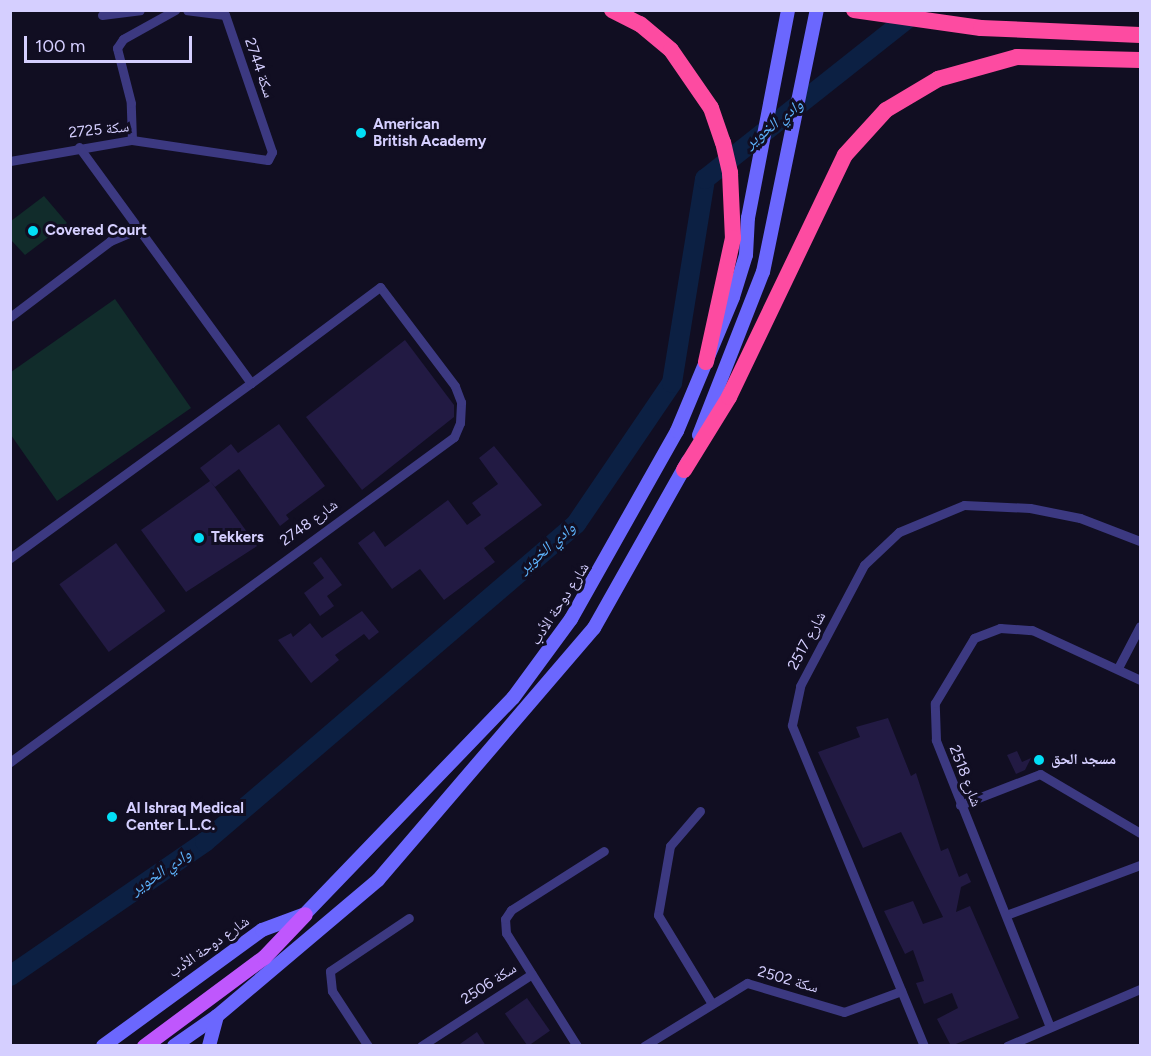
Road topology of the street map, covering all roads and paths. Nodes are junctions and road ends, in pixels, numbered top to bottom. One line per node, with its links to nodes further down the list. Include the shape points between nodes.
1 (140, 10): 8 (street)
2 (175, 10): 11 (street, via 123,39 117,48 131,103)
3 (187, 10): 14 (street, سكة 2744, via 225,15 272,152)
4 (612, 10): 17 (highway, via 640,24 671,50 711,108 723,142 730,174 733,238)
5 (788, 10): 17 (main road, شارع دوحة الأدب, via 748,218 746,255)
6 (817, 10): 19 (main road, via 763,272)
7 (857, 11): 9 (highway, via 981,28)
8 (102, 15)
9 (1140, 35)
10 (1140, 60): 19 (highway, via 1017,57 938,79 886,110 845,155 729,397)
11 (132, 140): 12 (street, سكة 2725); 14 (street, سكة 2725)
12 (79, 147): 13 (street, سكة 2725); 15 (street)
13 (10, 161)
14 (262, 163)
15 (136, 230): 16 (street, via 110,241); 18 (street)
16 (10, 317)
17 (706, 362): 31 (main road, شارع دوحة الأدب, via 677,431 628,525 543,659 448,770)
18 (250, 383): 21 (street); 25 (street, شارع 2748, via 380,287 455,386 461,402 454,436)
19 (684, 470): 38 (main road, via 594,628 556,677 378,880)
20 (1140, 541): 36 (street, 2517 شارع, via 1080,518 1030,508 964,505 899,532 864,565 800,686 792,724)
21 (10, 558)
22 (1140, 626): 23 (street)
23 (1118, 668): 24 (street, 2518 شارع); 26 (street, 2518 شارع, via 1032,630 1000,628 974,638 935,702 936,740)
24 (1140, 681)
25 (10, 762)
26 (960, 806): 28 (street, via 1040,774); 32 (street, 2518 شارع)
27 (700, 811): 37 (street, via 670,846 658,915)
28 (1140, 833)
29 (604, 851): 34 (street, via 511,910 505,919 506,933)
30 (1140, 865): 32 (street)
31 (305, 914): 41 (main road, شارع دوحة الأدب, via 262,930); 42 (main road, via 264,957)
32 (1006, 915): 39 (street, 2518 شارع)
33 (409, 918): 45 (street, via 330,971 332,991)
34 (532, 974): 46 (street, سكة 2506); 47 (street, سكة 2506)
35 (1140, 989): 39 (street)
36 (901, 991): 37 (street, 2502 سكة, via 844,1012 747,983); 48 (street, 2517 شارع)
37 (711, 1002): 40 (street, 2502 سكة)
38 (217, 1016): 43 (main road); 44 (main road)
39 (1050, 1027): 49 (street)
40 (650, 1044)
41 (103, 1046)
42 (144, 1046)
43 (174, 1046)
44 (209, 1046)
45 (368, 1046)
46 (421, 1046)
47 (577, 1046)
48 (924, 1046)
49 (1007, 1046)

